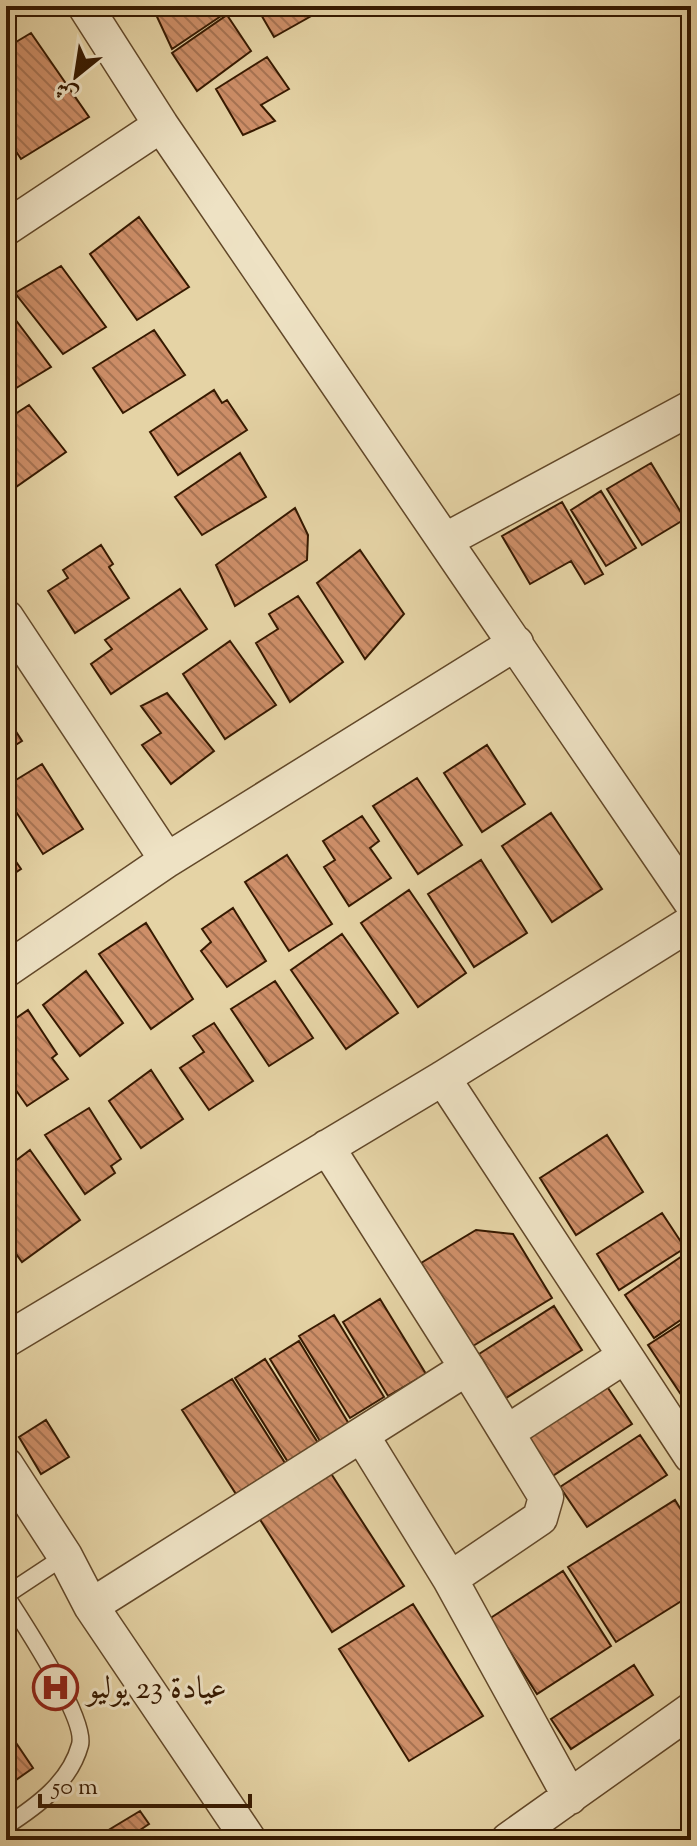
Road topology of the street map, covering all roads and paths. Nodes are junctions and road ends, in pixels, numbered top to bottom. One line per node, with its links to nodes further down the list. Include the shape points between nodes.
1 (85, 6): 2 (street)
2 (161, 125): 3 (street); 5 (street)
3 (6, 228)
4 (691, 408): 5 (street)
5 (446, 540): 7 (street)
6 (6, 617): 8 (street)
7 (516, 643): 8 (street); 9 (street)
8 (167, 860): 11 (street)
9 (691, 902)
10 (691, 923): 12 (street)
11 (6, 970)
12 (443, 1078): 13 (street); 15 (street)
13 (327, 1147): 14 (street); 16 (street)
14 (6, 1340)
15 (625, 1356): 17 (street); 19 (street)
16 (467, 1368): 17 (street); 18 (street)
17 (509, 1431): 22 (street, via 546,1497 540,1518)
18 (362, 1436): 22 (street); 24 (street)
19 (691, 1456)
20 (6, 1465): 21 (street)
21 (65, 1556): 23 (lane); 24 (street)
22 (450, 1579): 26 (street)
23 (6, 1595): 27 (lane, via 52,1671 81,1742 53,1791)
24 (91, 1606): 28 (street)
25 (691, 1710): 26 (street)
26 (570, 1797): 29 (street)
27 (6, 1826)
28 (249, 1840)
29 (508, 1840)

